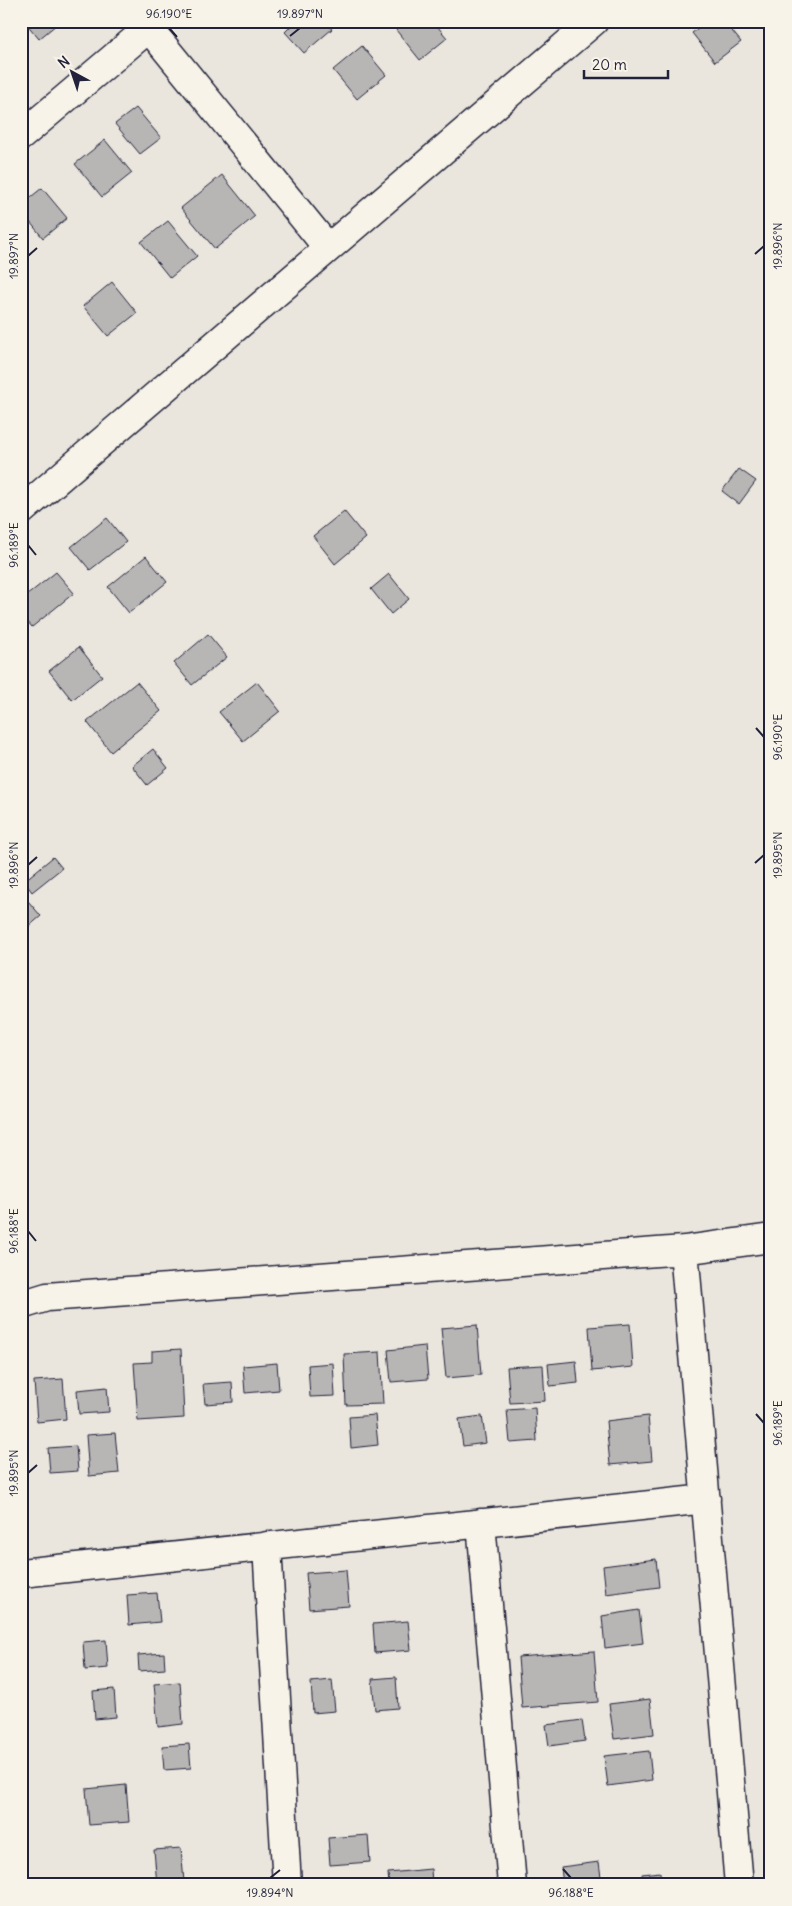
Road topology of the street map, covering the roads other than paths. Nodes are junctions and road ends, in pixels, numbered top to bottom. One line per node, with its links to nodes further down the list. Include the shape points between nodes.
1 (594, 21): 4 (street)
2 (150, 24): 3 (street); 4 (street)
3 (21, 136)
4 (328, 248): 5 (street)
5 (21, 511)
6 (771, 1238): 7 (street)
7 (684, 1250): 8 (street, via 47,1297); 9 (street)
8 (21, 1305)
9 (706, 1499): 10 (street); 15 (street)
10 (481, 1523): 11 (street); 14 (street)
11 (267, 1546): 12 (street); 13 (street)
12 (21, 1573)
13 (287, 1885)
14 (512, 1885)
15 (740, 1885)

